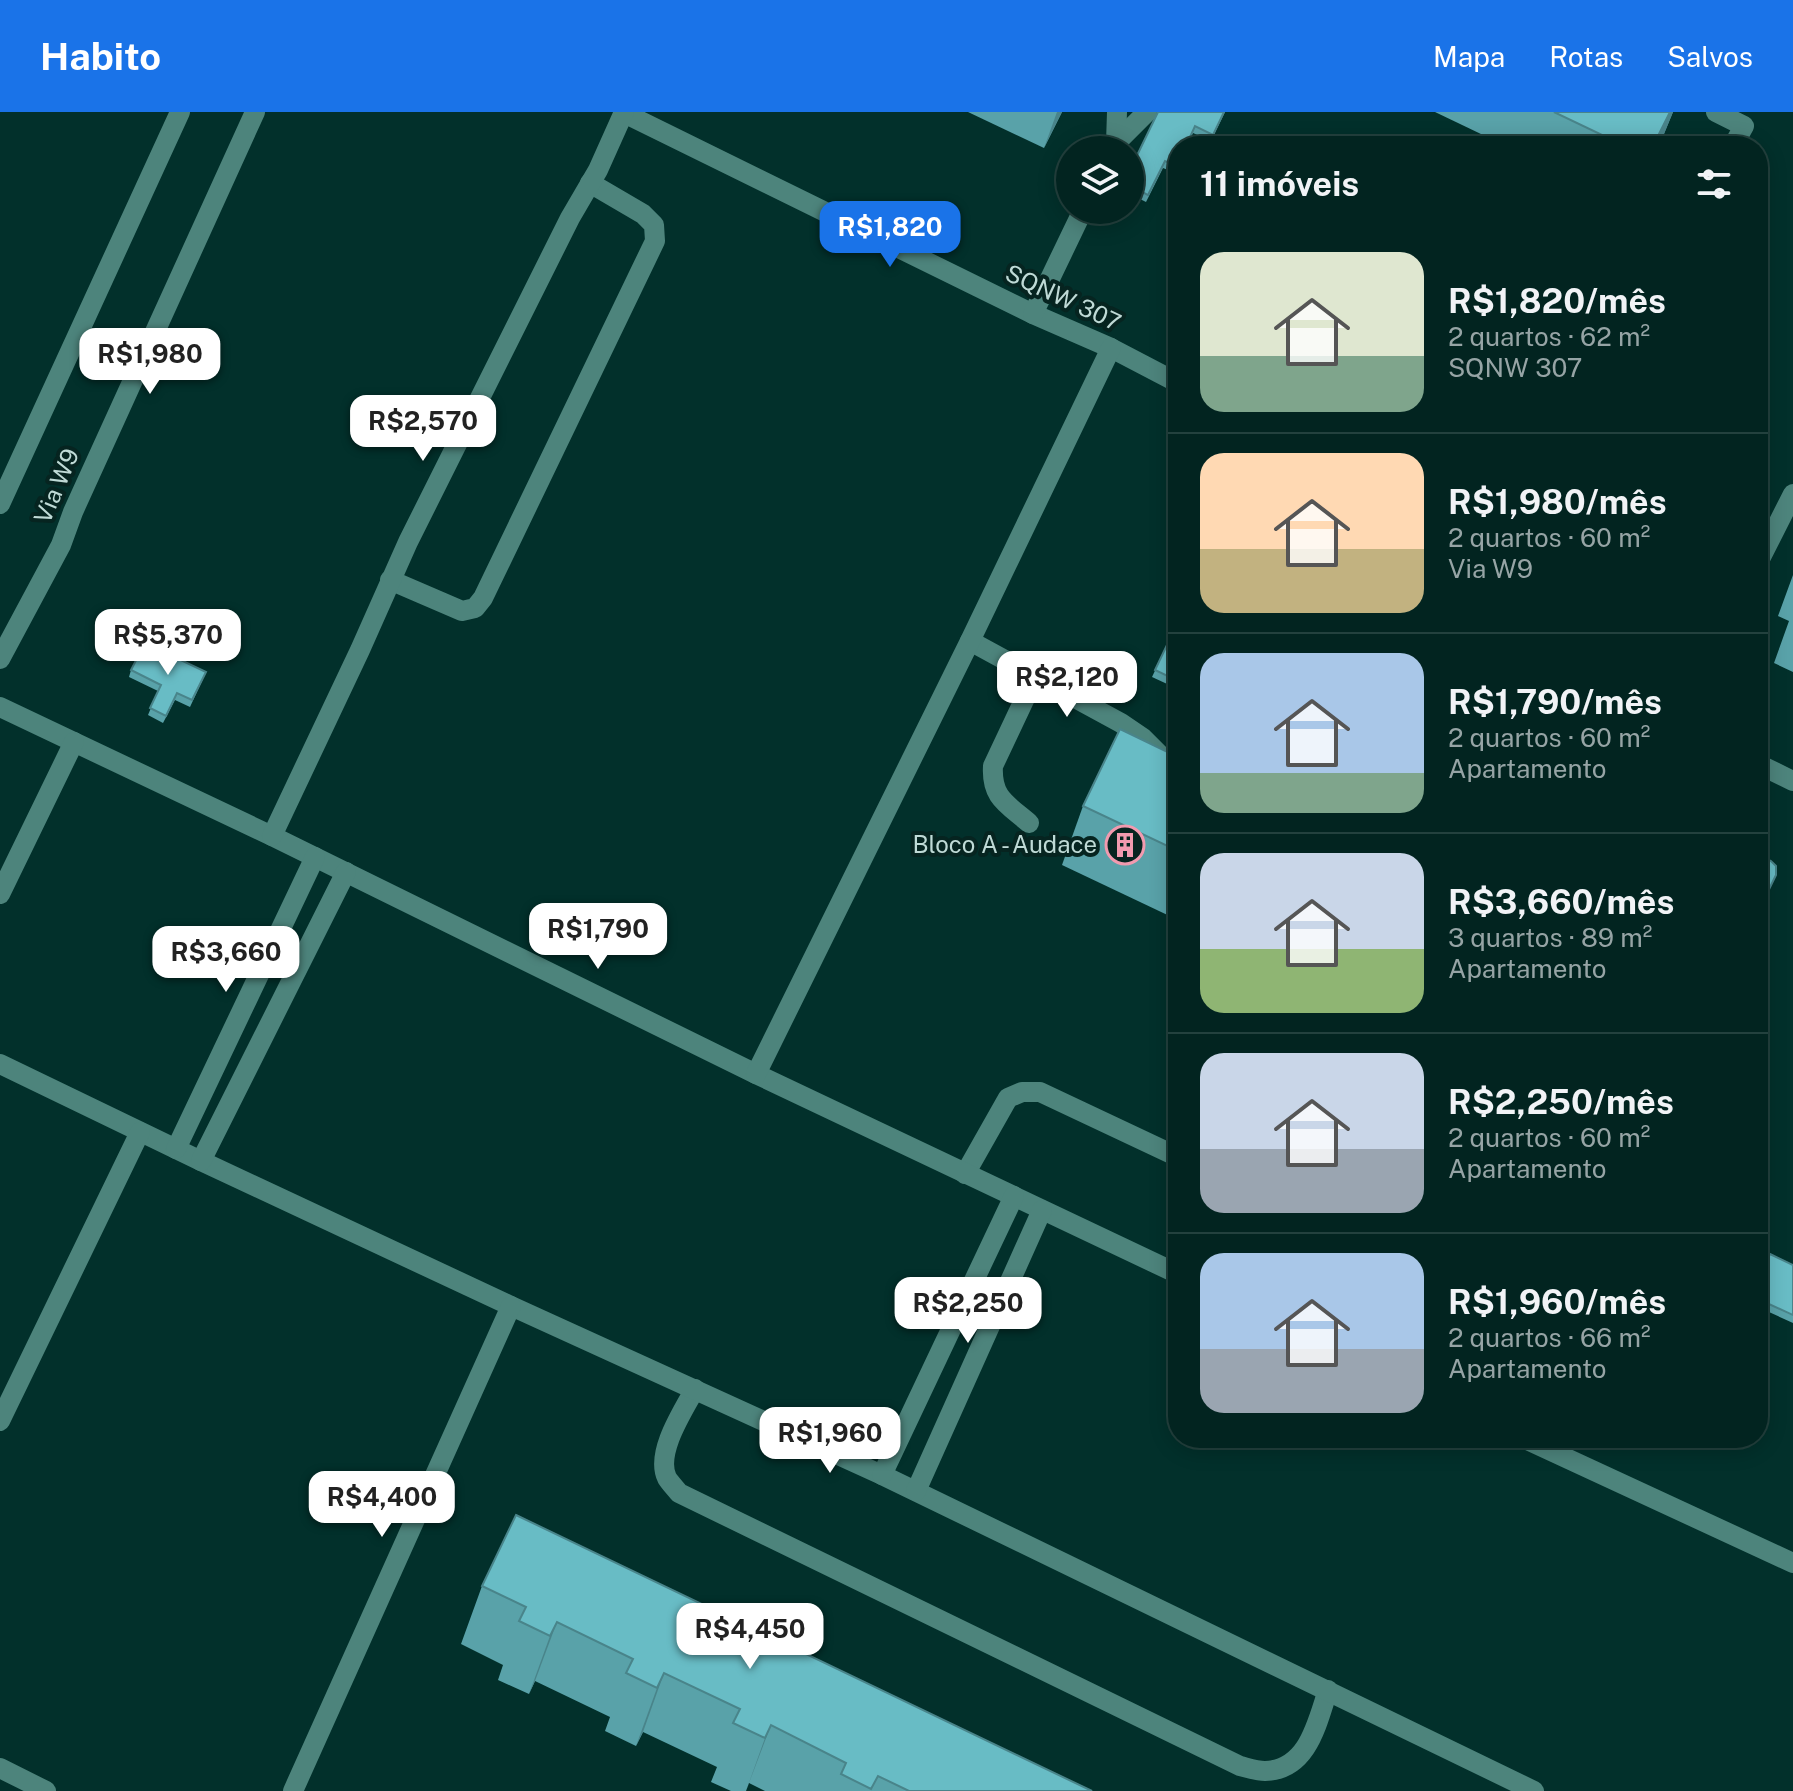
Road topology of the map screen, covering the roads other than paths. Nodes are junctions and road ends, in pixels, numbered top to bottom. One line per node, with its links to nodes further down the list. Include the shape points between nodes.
1 (180, 112): 16 (street, Via W9)
2 (255, 112): 20 (street, Via W9, via 61,545)
3 (1117, 112): 7 (street)
4 (1147, 112): 8 (street)
5 (1716, 112): 9 (street, via 1744,126)
6 (624, 113): 10 (street); 12 (street, SQNW 307)
7 (1115, 136)
8 (1124, 136)
9 (1738, 136)
10 (590, 183): 18 (street); 18 (street, via 643,214 654,225 655,241 483,598 475,608 462,611)
11 (1076, 224): 12 (street)
12 (1033, 314): 13 (street, SQNW 307)
13 (1111, 348): 14 (street, SQNW 307); 19 (street)
14 (1168, 378)
15 (1793, 494): 17 (street)
16 (0, 504)
17 (1768, 543)
18 (390, 580): 28 (street)
19 (970, 641): 21 (street); 33 (street)
20 (0, 659)
21 (1035, 677): 24 (street, via 1121,723); 27 (street, via 993,766 992,782 997,795)
22 (0, 707): 23 (street)
23 (74, 742): 28 (street); 31 (street)
24 (1168, 763)
25 (1768, 769): 26 (street)
26 (1793, 781)
27 (1029, 823)
28 (272, 836): 29 (street)
29 (315, 857): 30 (street); 35 (street)
30 (346, 872): 33 (street); 37 (street)
31 (0, 894)
32 (0, 1064): 34 (street)
33 (756, 1074): 38 (street)
34 (140, 1132): 35 (street); 44 (street)
35 (176, 1149): 37 (street)
36 (1168, 1152): 38 (street, via 1040,1092 1022,1092 1008,1098)
37 (201, 1161): 42 (street)
38 (965, 1174): 39 (street)
39 (1014, 1196): 40 (street); 46 (street)
40 (1042, 1210): 41 (street); 47 (street)
41 (1168, 1269)
42 (511, 1306): 43 (street); 52 (street)
43 (695, 1389): 46 (street); 49 (street, via 664,1463 679,1493 1240,1766 1282,1769 1299,1757 1311,1740)
44 (0, 1421)
45 (1545, 1448): 48 (street)
46 (882, 1475): 47 (street)
47 (916, 1491): 49 (street)
48 (1793, 1563)
49 (1328, 1690): 53 (street)
50 (0, 1768): 51 (street)
51 (46, 1791)
52 (293, 1791)
53 (1534, 1791)

